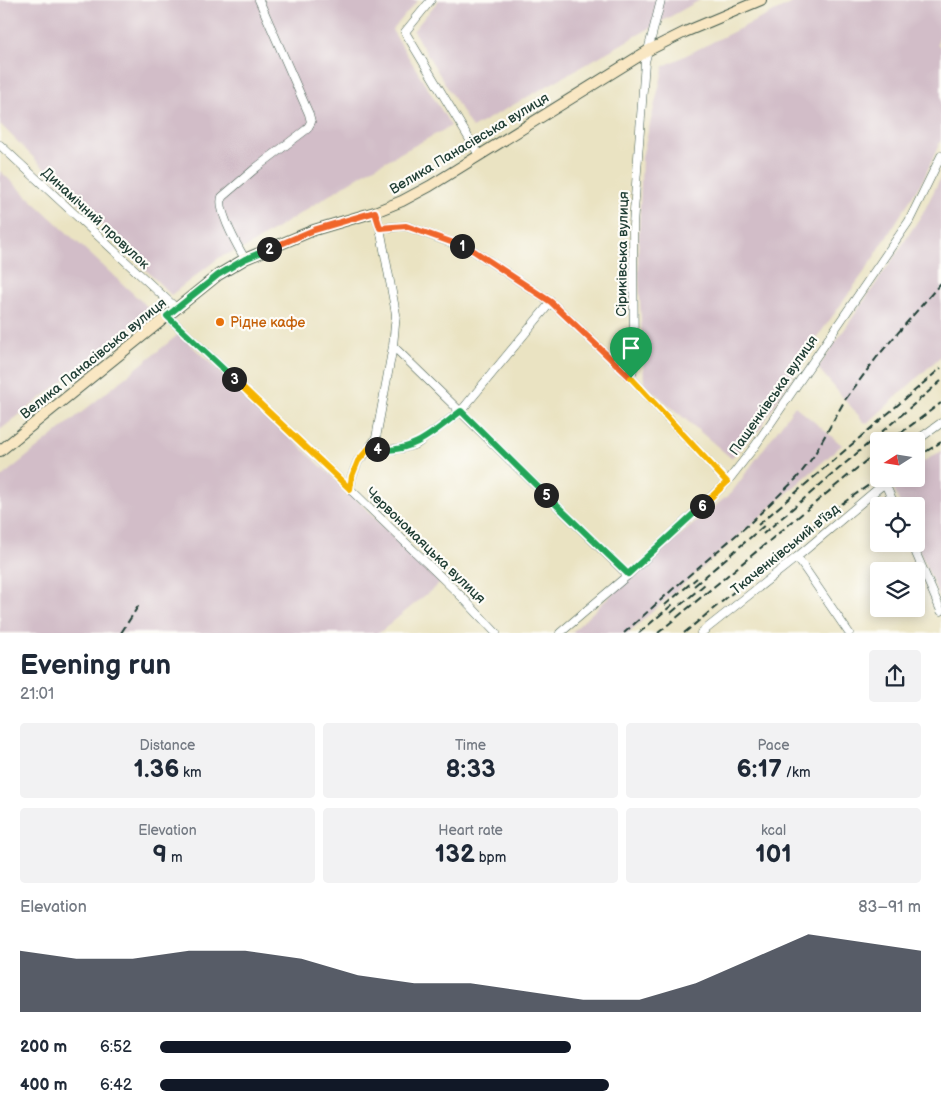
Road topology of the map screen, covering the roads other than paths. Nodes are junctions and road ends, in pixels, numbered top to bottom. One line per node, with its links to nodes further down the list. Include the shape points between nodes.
1 (259, 0): 11 (street, via 311,122 307,129 232,188 221,201 223,213)
2 (431, 0): 7 (street, via 405,32)
3 (661, 0): 5 (street, Сіриківська вулиця)
4 (761, 0): 5 (street, Велика Панасівська вулиця)
5 (649, 50): 7 (street, Велика Панасівська вулиця); 16 (street, Сіриківська вулиця, via 645,62 633,225 634,365)
6 (0, 145): 13 (street, Динамічний провулок)
7 (479, 155): 9 (street, Велика Панасівська вулиця, via 409,197)
8 (941, 156): 22 (street, Пащенківська вулиця, via 909,221)
9 (375, 212): 10 (street, Червономаяцька вулиця); 11 (street, Велика Панасівська вулиця, via 314,230)
10 (380, 228): 12 (street, via 406,226 474,251); 15 (street, Червономаяцька вулиця, via 396,314)
11 (245, 259): 13 (street, Велика Панасівська вулиця, via 218,275)
12 (551, 302): 16 (street); 17 (street)
13 (176, 308): 14 (street, Велика Панасівська вулиця)
14 (167, 316): 21 (street, Велика Панасівська вулиця); 24 (street)
15 (393, 346): 17 (street); 20 (street, Червономаяцька вулиця, via 376,438)
16 (631, 378): 22 (street)
17 (461, 411): 20 (street, via 417,444 386,450); 27 (street)
18 (941, 423): 19 (street)
19 (925, 435)
20 (370, 447): 24 (street, Червономаяцька вулиця, via 358,461)
21 (0, 451)
22 (727, 482): 27 (street, Пащенківська вулиця)
23 (879, 488): 26 (street, Ткаченківський в'їзд)
24 (350, 489): 29 (street, Червономаяцька вулиця)
25 (915, 552): 28 (street)
26 (797, 557): 31 (street, Ткаченківський в'їзд); 32 (street)
27 (628, 574): 30 (street, Пащенківська вулиця)
28 (941, 611)
29 (496, 633)
30 (560, 633)
31 (701, 633)
32 (849, 633)

